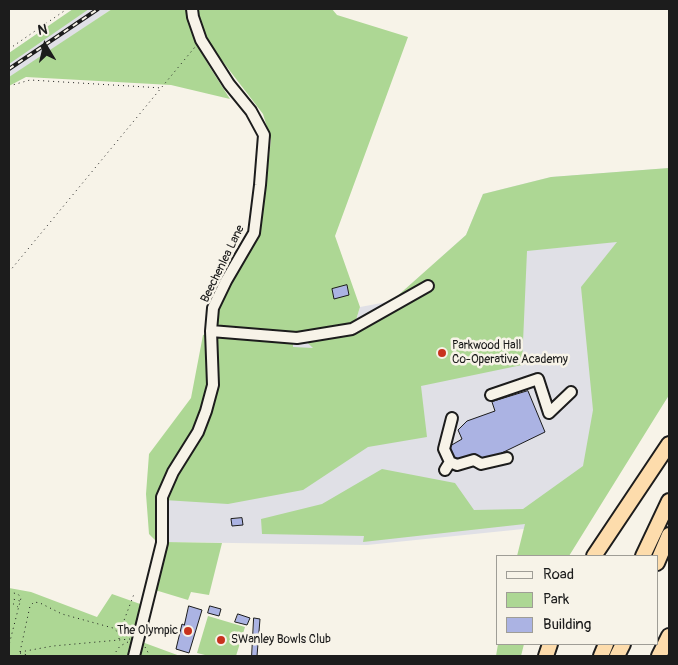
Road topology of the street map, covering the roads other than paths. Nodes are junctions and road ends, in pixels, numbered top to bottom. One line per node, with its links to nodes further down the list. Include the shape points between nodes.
1 (192, 9): 3 (street, Beechenlea Lane, via 201,40 264,135 254,233 214,308)
2 (428, 286): 3 (street, via 352,329 297,338)
3 (211, 330): 15 (street, Beechenlea Lane, via 213,385 198,432 162,497 161,550)
4 (571, 392): 5 (street, via 549,413 538,379)
5 (492, 395)
6 (452, 418): 8 (street, via 444,449 447,466 469,460 481,464)
7 (669, 444): 11 (highway)
8 (507, 458)
9 (669, 501): 12 (highway)
10 (669, 535): 13 (highway)
11 (595, 555)
12 (643, 555)
13 (658, 561)
14 (669, 636): 16 (highway)
15 (134, 656)
16 (659, 656)

